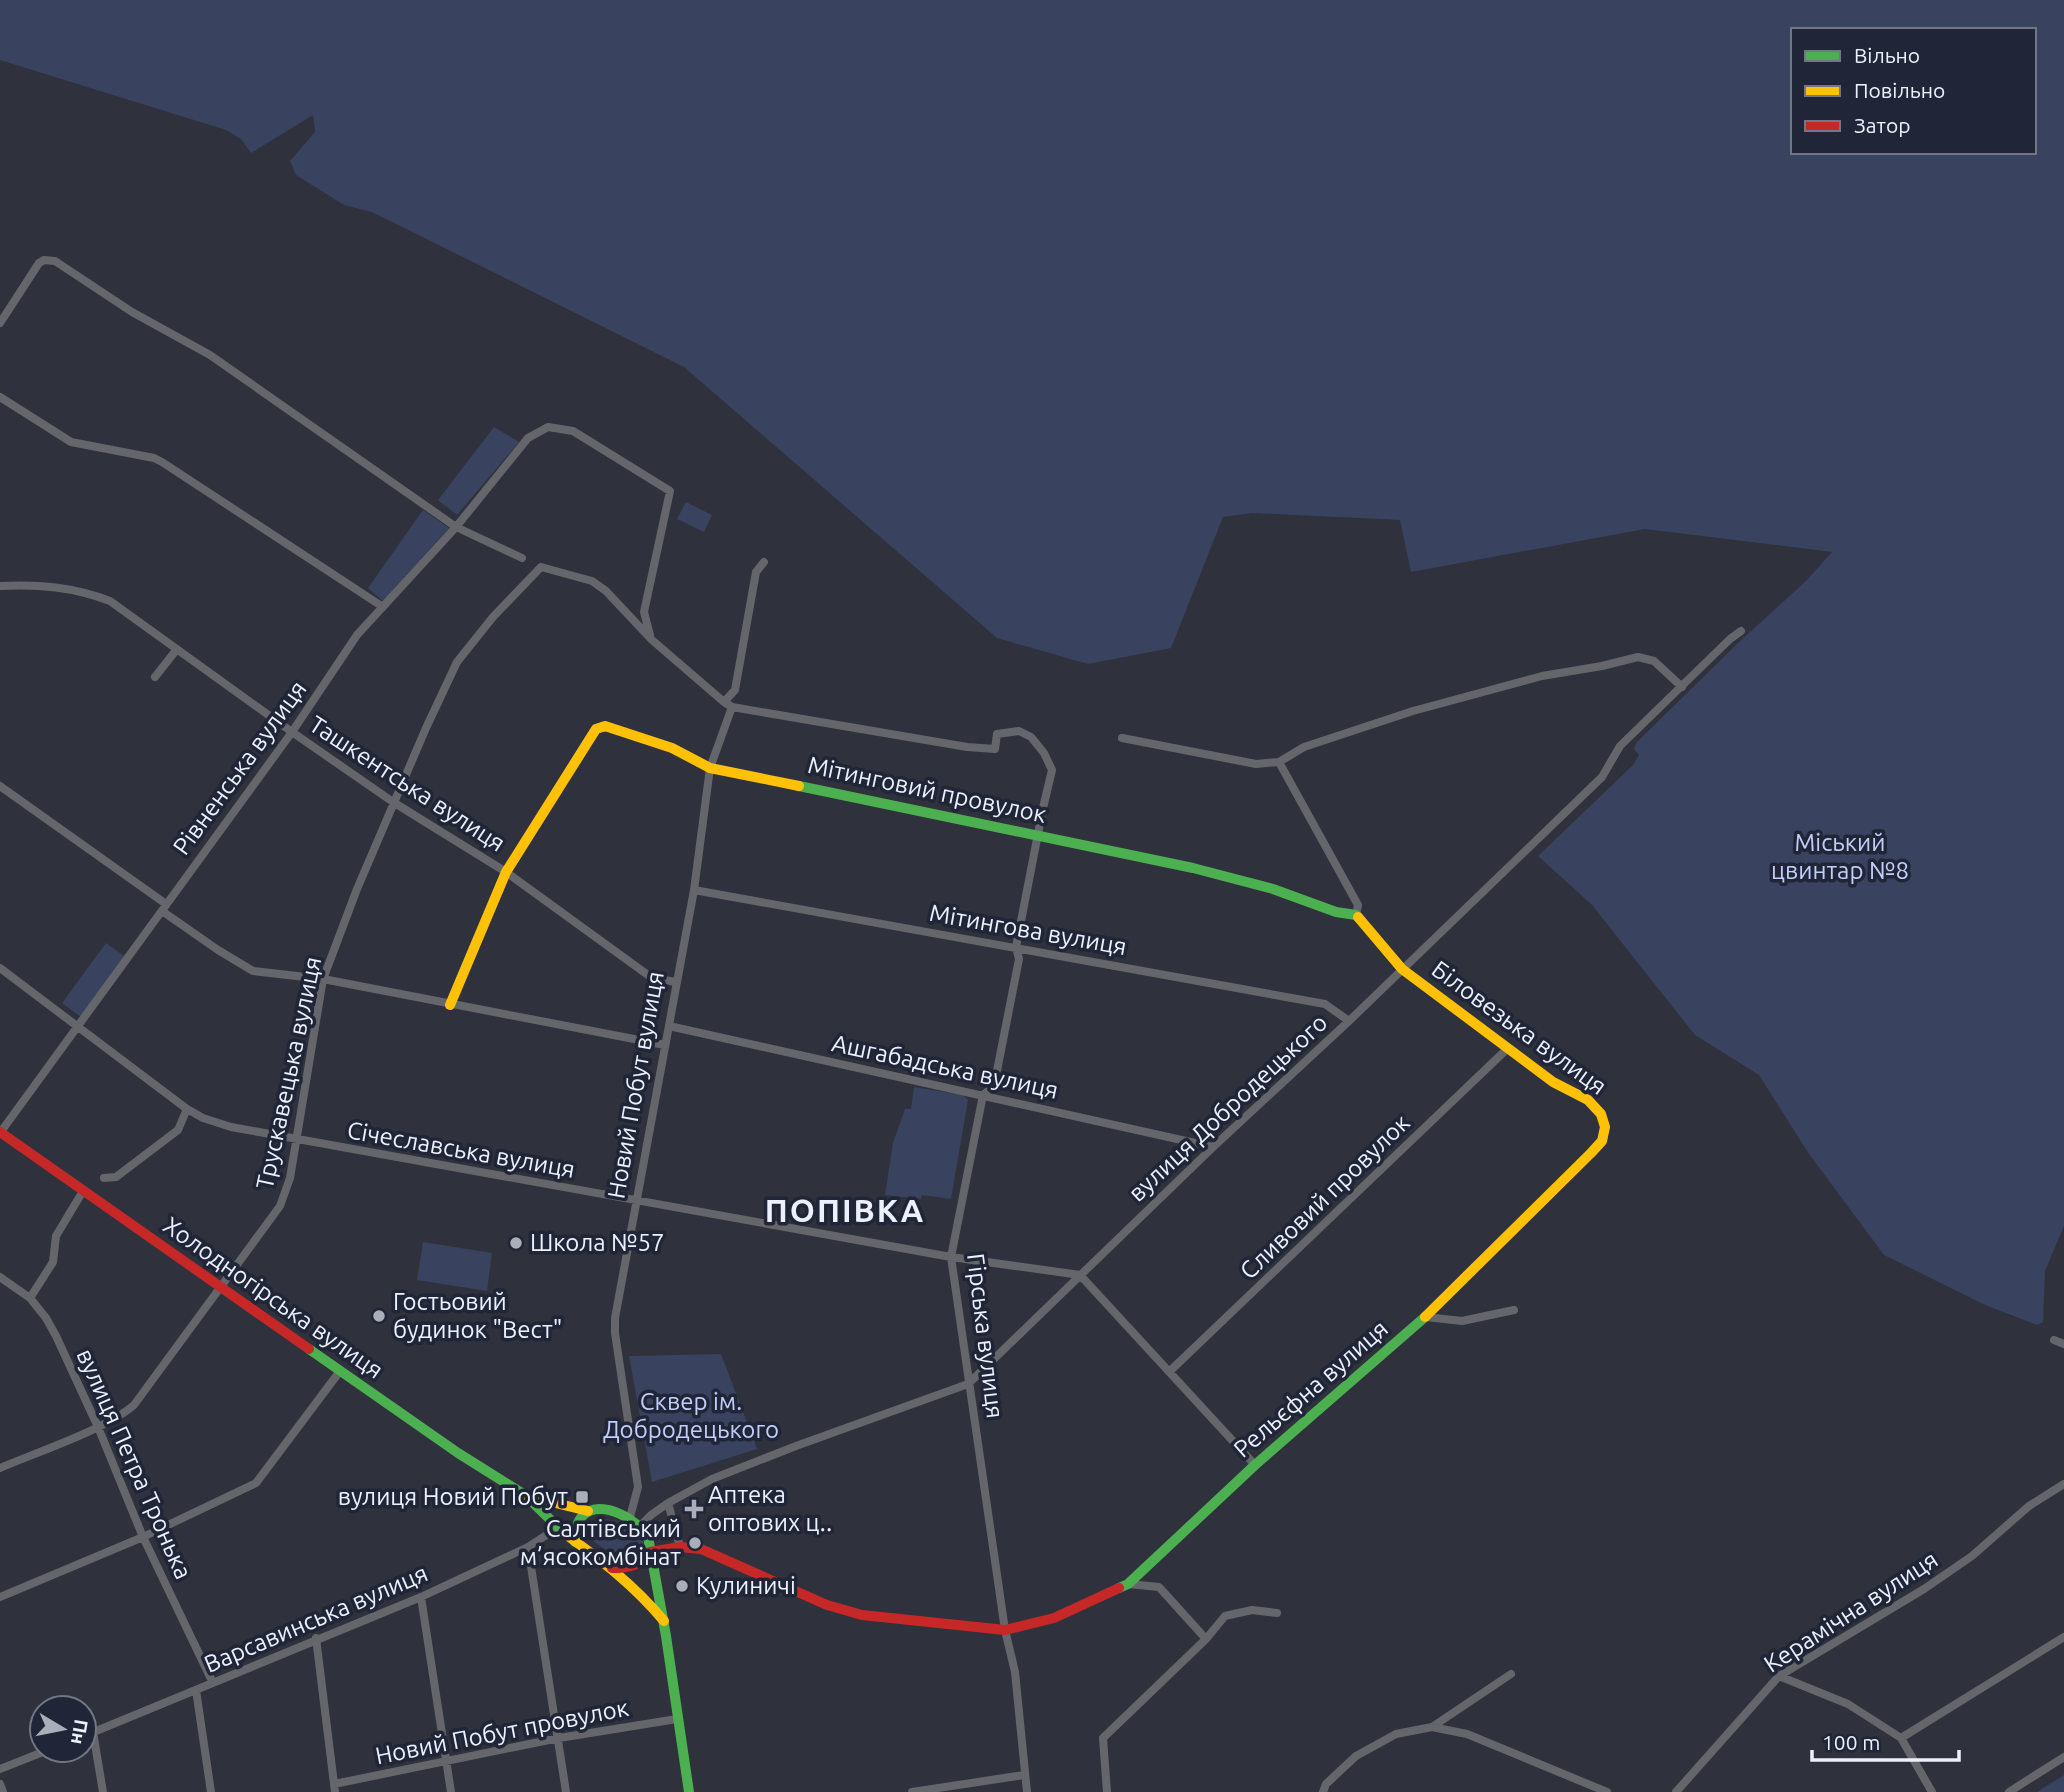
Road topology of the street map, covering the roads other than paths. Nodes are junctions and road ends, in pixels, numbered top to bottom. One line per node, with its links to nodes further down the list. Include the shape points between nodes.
1 (0, 323): 3 (street, via 39,263 55,261 132,312 210,355)
2 (0, 397): 7 (street, via 71,442 162,462)
3 (456, 527): 4 (street); 7 (street, Рівненська вулиця); 9 (street, Рівненська вулиця, via 528,438 548,427 573,431 670,491 644,612)
4 (522, 558)
5 (764, 562): 13 (street, Новий Побут вулиця, via 756,572 735,690)
6 (0, 586): 10 (street, Ташкентська вулиця, via 35,584 82,590 110,601)
7 (383, 607): 14 (street, Рівненська вулиця, via 357,635)
8 (1741, 631): 12 (street, вулиця Добродецького)
9 (652, 640): 13 (street); 19 (street, Трускавецька вулиця, via 592,581 541,567 457,662)
10 (177, 649): 11 (street); 14 (street, Ташкентська вулиця)
11 (155, 677)
12 (1682, 687): 16 (street, via 1654,661 1638,657 1542,676 1413,711 1304,747); 27 (street, вулиця Добродецького, via 1620,746 1602,777)
13 (728, 704): 17 (street, Новий Побут вулиця); 20 (street, Гірська вулиця, via 967,747 995,749 997,734 1019,731 1031,737 1052,770)
14 (292, 732): 19 (street, Ташкентська вулиця); 23 (street, Рівненська вулиця)
15 (1122, 738): 16 (street, via 1256,764)
16 (1279, 762): 24 (street, via 1358,905)
17 (710, 768): 20 (street, Мітинговий провулок); 21 (street, Мітинговий провулок, via 673,748 618,729 596,729); 22 (street, Новий Побут вулиця)
18 (0, 786): 23 (street)
19 (393, 803): 21 (street, Ташкентська вулиця); 28 (street, Трускавецька вулиця)
20 (1038, 834): 24 (street, Мітинговий провулок, via 1207,871); 25 (street, Гірська вулиця)
21 (506, 872): 29 (street, Ташкентська вулиця, via 652,978); 30 (street)
22 (694, 890): 25 (street, Мітингова вулиця); 29 (street, Новий Побут вулиця)
23 (164, 907): 28 (street, via 253,971); 32 (street, Рівненська вулиця)
24 (1356, 915): 27 (street, Біловезька вулиця)
25 (1016, 947): 31 (street, Мітингова вулиця, via 1325,1004); 36 (street, Гірська вулиця, via 1019,959 994,1086)
26 (0, 968): 32 (street, Січеславська вулиця)
27 (1402, 969): 31 (street, вулиця Добродецького); 35 (street, Біловезька вулиця)
28 (323, 979): 30 (street); 40 (street, Трускавецька вулиця)
29 (676, 982): 33 (street, Новий Побут вулиця)
30 (450, 1005): 34 (street)
31 (1349, 1021): 41 (street, вулиця Добродецького)
32 (78, 1024): 37 (street, Січеславська вулиця); 39 (street, Рівненська вулиця)
33 (669, 1026): 34 (street, Новий Побут вулиця); 36 (street, Ашгабадська вулиця)
34 (665, 1045): 44 (street, Новий Побут вулиця)
35 (1507, 1049): 38 (street, Біловезька вулиця, via 1588,1100 1601,1114); 55 (street, Сливовий провулок)
36 (983, 1095): 41 (street, Ашгабадська вулиця); 45 (street, Гірська вулиця)
37 (187, 1109): 40 (street, Січеславська вулиця, via 203,1118); 42 (street, via 178,1130 116,1177)
38 (1605, 1127): 51 (street, Рельєфна вулиця, via 1591,1153)
39 (0, 1133): 43 (street, Холодногірська вулиця)
40 (295, 1140): 44 (street, Січеславська вулиця); 48 (street, Трускавецька вулиця, via 290,1178 280,1206)
41 (1213, 1147): 46 (street, вулиця Добродецького)
42 (104, 1178)
43 (83, 1191): 48 (street, Холодногірська вулиця); 49 (street, via 57,1236 53,1262)
44 (636, 1201): 45 (street, Січеславська вулиця); 64 (street, Новий Побут вулиця, via 615,1318 638,1487)
45 (951, 1257): 46 (street, Січеславська вулиця); 56 (street, Гірська вулиця)
46 (1080, 1275): 55 (street); 56 (street, вулиця Добродецького)
47 (0, 1277): 49 (street, вулиця Петра Тронька)
48 (221, 1289): 54 (street, Холодногірська вулиця); 57 (street, Трускавецька вулиця, via 134,1405)
49 (30, 1298): 57 (street, вулиця Петра Тронька, via 56,1336)
50 (1514, 1310): 51 (street, via 1462,1321)
51 (1426, 1317): 58 (street, Рельєфна вулиця)
52 (2054, 1339): 53 (street)
53 (2064, 1344)
54 (340, 1371): 61 (street, Холодногірська вулиця); 67 (street, via 256,1483)
55 (1169, 1372): 58 (street)
56 (968, 1384): 62 (street, вулиця Добродецького, via 783,1450); 78 (street, Гірська вулиця)
57 (98, 1427): 59 (street, Трускавецька вулиця); 67 (street, вулиця Петра Тронька)
58 (1255, 1465): 73 (street, Рельєфна вулиця)
59 (0, 1467)
60 (2062, 1489): 83 (street, Керамічна вулиця, via 2029,1506 1972,1556 1924,1589)
61 (525, 1495): 63 (street, Холодногірська вулиця); 66 (street, Холодногірська вулиця)
62 (668, 1503): 65 (street, вулиця Добродецького); 70 (street)
63 (588, 1511): 64 (street, via 611,1510); 68 (street, via 574,1528)
64 (630, 1517): 65 (street)
65 (641, 1525): 71 (street)
66 (557, 1528): 68 (street, Холодногірська вулиця); 69 (street, Варсавинська вулиця)
67 (143, 1537): 74 (street); 84 (street, вулиця Петра Тронька)
68 (575, 1542): 72 (street)
69 (528, 1547): 75 (street, Варсавинська вулиця); 89 (street)
70 (680, 1547): 71 (street); 78 (street, Рельєфна вулиця, via 701,1549 827,1605 862,1615)
71 (650, 1552): 72 (street, via 634,1566); 77 (street)
72 (612, 1568): 77 (street)
73 (1128, 1584): 78 (street, Рельєфна вулиця, via 1054,1618); 81 (street, via 1158,1587)
74 (0, 1597)
75 (421, 1597): 80 (street, Варсавинська вулиця); 94 (street)
76 (1277, 1613): 81 (street, via 1252,1610 1224,1616)
77 (664, 1621): 86 (street)
78 (1005, 1630): 96 (street, Гірська вулиця, via 1015,1672)
79 (2064, 1637): 90 (street)
80 (316, 1638): 84 (street, Варсавинська вулиця); 98 (street)
81 (1206, 1639): 107 (street, via 1103,1738)
82 (1511, 1675): 87 (street)
83 (1779, 1676): 90 (street, via 1848,1704); 110 (street, Керамічна вулиця)
84 (214, 1683): 85 (street, Варсавинська вулиця)
85 (196, 1690): 88 (street, Варсавинська вулиця); 101 (street)
86 (677, 1719): 89 (street, Новий Побут провулок); 104 (street)
87 (1432, 1727): 108 (street, via 1396,1734 1356,1756 1326,1784); 109 (street, via 1467,1734)
88 (98, 1730)
89 (559, 1738): 94 (street, Новий Побут провулок); 103 (street)
90 (1901, 1738): 111 (street)
91 (2064, 1757): 112 (street)
92 (28, 1758): 95 (street)
93 (98, 1762): 100 (street)
94 (446, 1762): 98 (street, Новий Побут провулок); 102 (street)
95 (0, 1769)
96 (1024, 1775): 105 (street); 106 (street, Гірська вулиця)
97 (0, 1784): 99 (street)
98 (335, 1788)
99 (3, 1792)
100 (103, 1792)
101 (211, 1792)
102 (451, 1792)
103 (566, 1792)
104 (689, 1792)
105 (912, 1792)
106 (1027, 1792)
107 (1107, 1792)
108 (1324, 1792)
109 (1607, 1792)
110 (1676, 1792)
111 (1932, 1792)
112 (2009, 1792)

